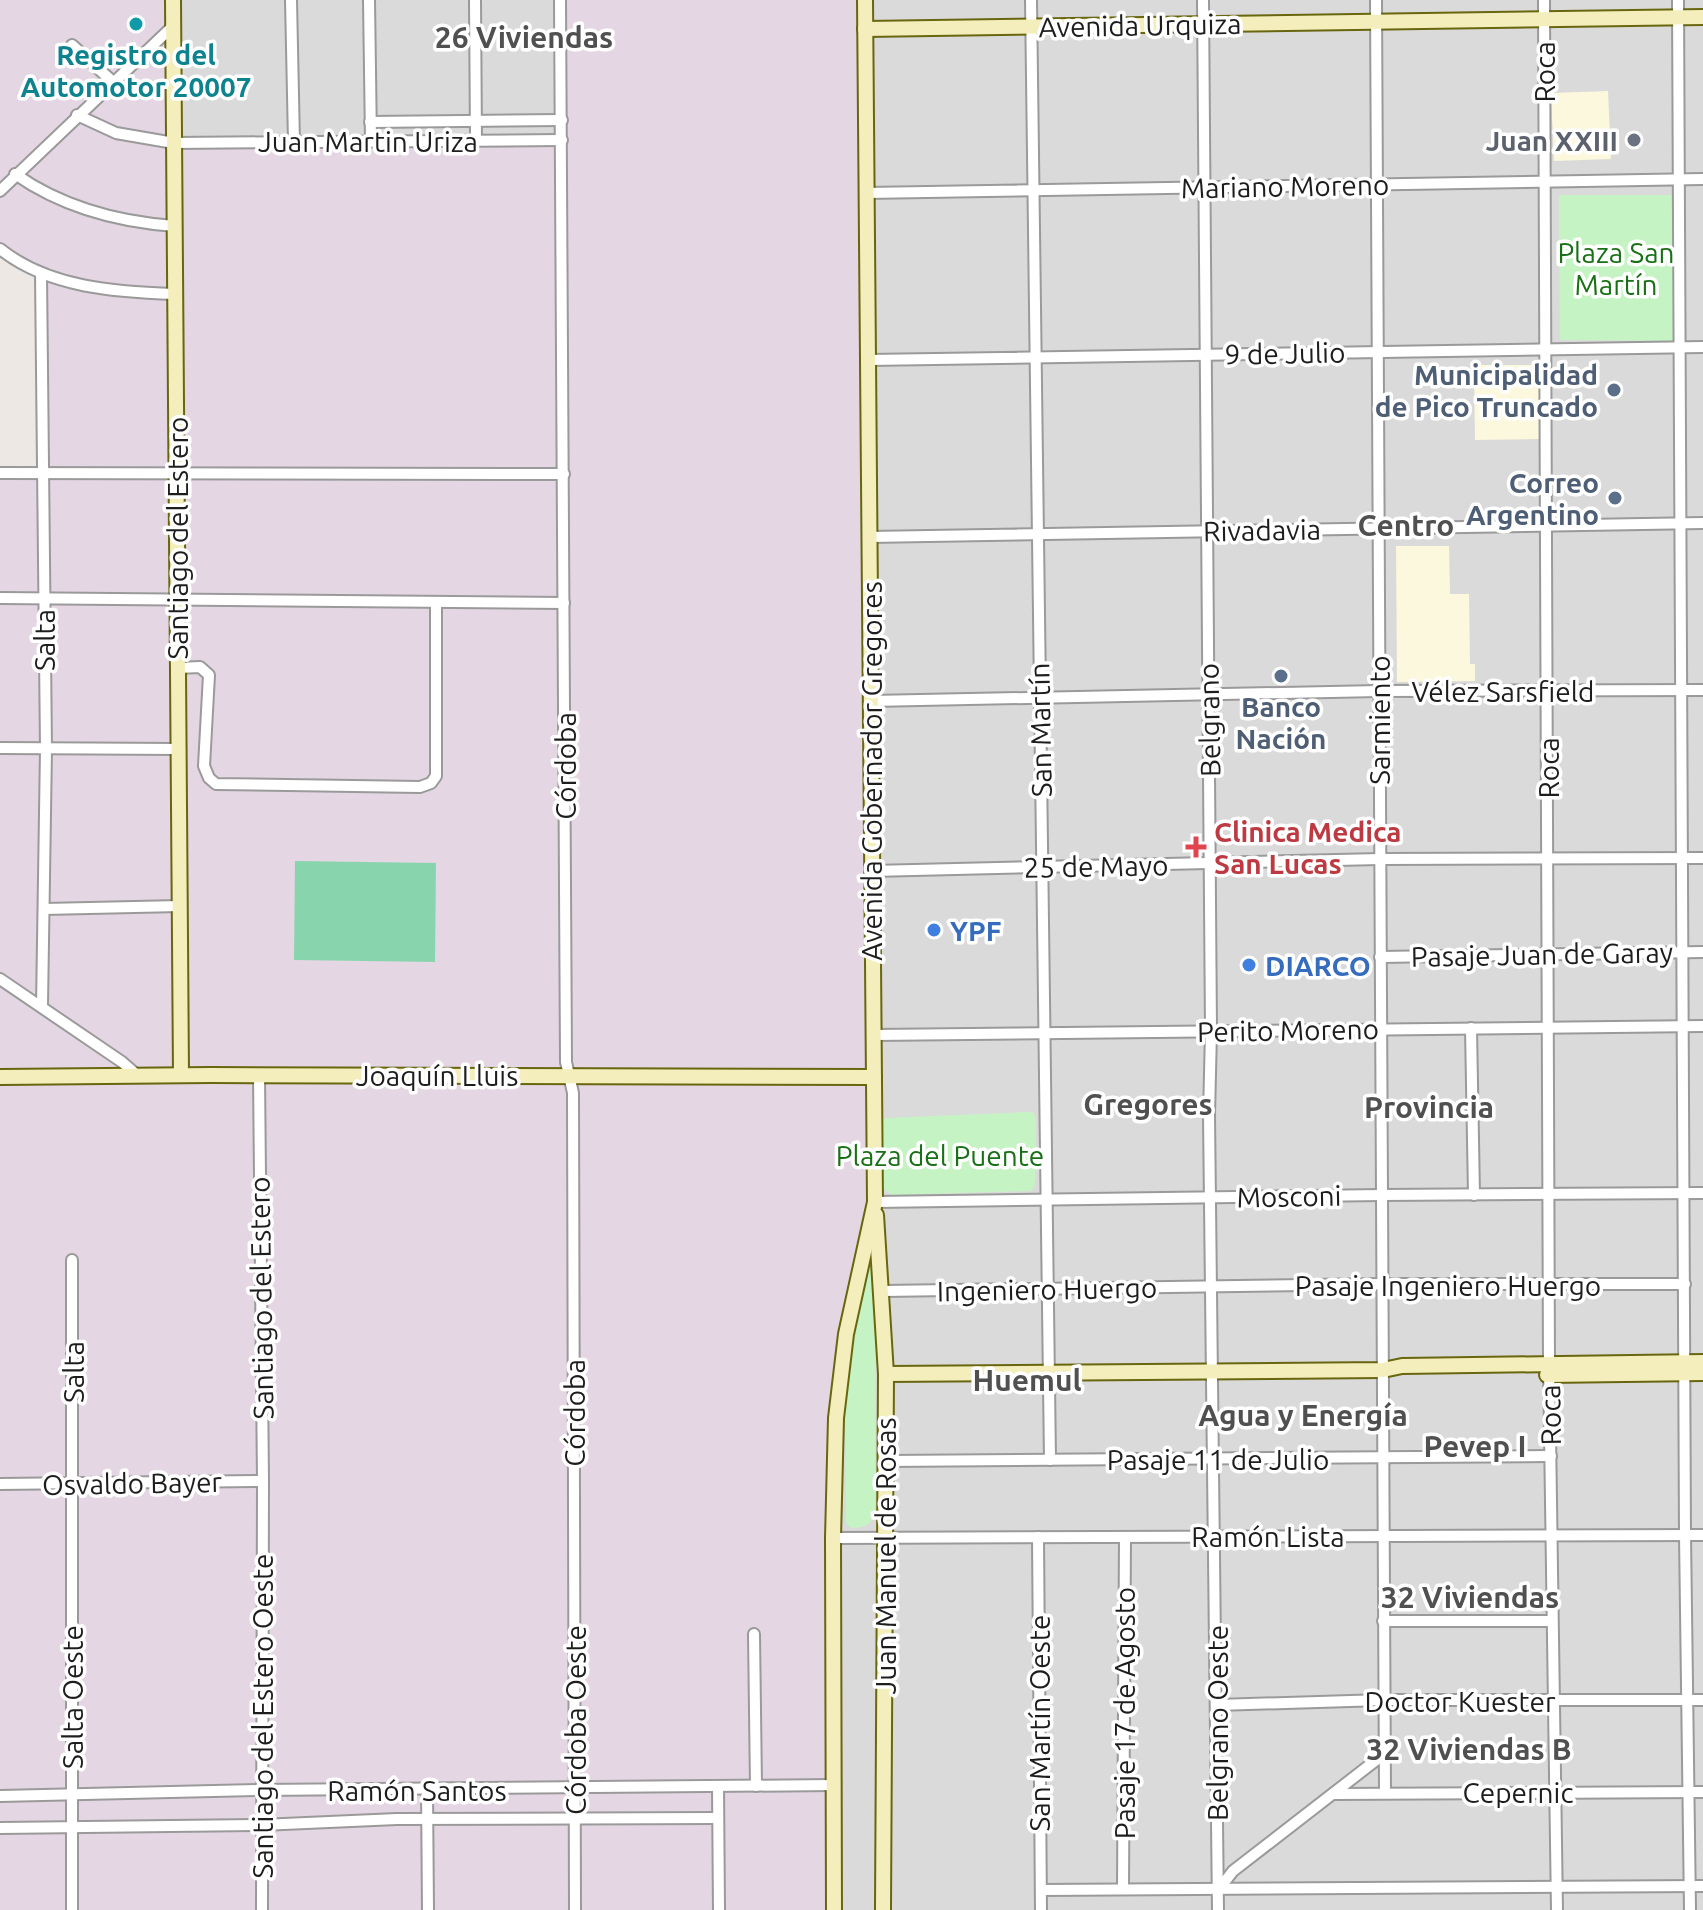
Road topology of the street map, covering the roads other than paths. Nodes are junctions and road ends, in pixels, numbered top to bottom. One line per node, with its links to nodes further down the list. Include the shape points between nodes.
1 (173, 0): 17 (street, Santiago del Estero)
2 (291, 0): 29 (street)
3 (369, 0): 25 (street)
4 (475, 0): 23 (street)
5 (560, 0): 24 (street, Córdoba)
6 (865, 0): 19 (street, Avenida Gobernador Gregores)
7 (1031, 0): 18 (street, San Martín)
8 (1203, 0): 16 (street, Belgrano)
9 (1376, 0): 15 (street, Sarmiento)
10 (1544, 0): 14 (street, Roca)
11 (1678, 0): 13 (street)
12 (1703, 17): 13 (street, Avenida Urquiza)
13 (1678, 18): 14 (street, Avenida Urquiza); 32 (street)
14 (1544, 20): 15 (street, Avenida Urquiza); 34 (street, Roca)
15 (1376, 22): 16 (street, Avenida Urquiza); 35 (street, Sarmiento)
16 (1203, 24): 18 (street, Avenida Urquiza); 36 (street, Belgrano)
17 (173, 26): 21 (street); 30 (street, Santiago del Estero)
18 (1031, 27): 19 (street, Avenida Urquiza); 37 (street, San Martín)
19 (865, 29): 39 (street, Avenida Gobernador Gregores)
20 (72, 45): 21 (street)
21 (112, 81): 22 (street)
22 (77, 115): 30 (street, Juan Martin Uriza, via 116,133); 31 (street)
23 (476, 120): 24 (street); 25 (street); 28 (street)
24 (562, 120): 26 (street, Córdoba)
25 (370, 122): 27 (street)
26 (562, 140): 28 (street, Juan Martin Uriza); 54 (street, Córdoba)
27 (371, 141): 28 (street, Juan Martin Uriza); 29 (street, Juan Martin Uriza)
28 (476, 141)
29 (294, 142): 30 (street, Juan Martin Uriza)
30 (174, 143): 40 (street, Santiago del Estero)
31 (15, 174): 38 (street); 40 (street, via 76,207)
32 (1678, 179): 33 (street, Mariano Moreno); 34 (street, Mariano Moreno); 44 (street)
33 (1703, 179)
34 (1543, 181): 35 (street, Mariano Moreno); 46 (street, Roca)
35 (1377, 184): 36 (street, Mariano Moreno); 47 (street, Sarmiento)
36 (1204, 187): 37 (street, Mariano Moreno); 48 (street, Belgrano)
37 (1033, 190): 39 (street, Mariano Moreno); 49 (street, San Martín)
38 (0, 191)
39 (866, 193): 50 (street, Avenida Gobernador Gregores)
40 (175, 226): 43 (street, Santiago del Estero)
41 (0, 249): 42 (street)
42 (41, 274): 43 (street, via 108,290); 53 (street, Salta)
43 (175, 294): 51 (street, Santiago del Estero)
44 (1679, 347): 45 (street, 9 de Julio); 46 (street, 9 de Julio); 55 (street)
45 (1703, 347)
46 (1544, 349): 47 (street, 9 de Julio); 57 (street, Roca)
47 (1377, 352): 48 (street, 9 de Julio); 58 (street, Sarmiento)
48 (1206, 355): 49 (street, 9 de Julio); 59 (street, Belgrano)
49 (1035, 357): 50 (street, 9 de Julio); 60 (street, San Martín)
50 (868, 360): 61 (street, Avenida Gobernador Gregores)
51 (177, 471): 53 (street); 54 (street); 63 (street, Santiago del Estero)
52 (0, 473): 53 (street)
53 (43, 473): 64 (street, Salta)
54 (564, 474): 66 (street, Córdoba)
55 (1679, 523): 56 (street, Rivadavia); 57 (street, Rivadavia); 69 (street)
56 (1703, 523)
57 (1545, 525): 58 (street, Rivadavia); 68 (street, Roca)
58 (1378, 528): 59 (street, Rivadavia); 71 (street, Sarmiento)
59 (1207, 531): 60 (street, Rivadavia); 72 (street, Belgrano)
60 (1038, 534): 61 (street, Rivadavia); 73 (street, San Martín)
61 (869, 537): 74 (street, Avenida Gobernador Gregores)
62 (0, 598): 64 (street)
63 (178, 598): 64 (street); 65 (street); 67 (street, Santiago del Estero)
64 (43, 599): 76 (street, Salta)
65 (436, 602): 66 (street); 67 (street, via 436,776 420,787 216,784 204,766 209,675 200,667)
66 (564, 603): 104 (street, Córdoba)
67 (178, 668): 77 (street, Santiago del Estero)
68 (1548, 690): 69 (street, Vélez Sarsfield); 71 (street, Vélez Sarsfield); 78 (street, Roca)
69 (1682, 690): 70 (street, Vélez Sarsfield); 79 (street)
70 (1703, 690)
71 (1379, 691): 72 (street, Vélez Sarsfield); 81 (street, Sarmiento)
72 (1209, 695): 73 (street, Vélez Sarsfield); 82 (street, Belgrano)
73 (1040, 699): 74 (street, Vélez Sarsfield); 83 (street, San Martín)
74 (871, 701): 84 (street, Avenida Gobernador Gregores)
75 (0, 748): 76 (street)
76 (46, 749): 77 (street); 86 (street, Salta)
77 (179, 749): 85 (street, Santiago del Estero)
78 (1549, 858): 79 (street, 25 de Mayo); 81 (street, 25 de Mayo); 89 (street, Roca)
79 (1683, 858): 80 (street, 25 de Mayo); 87 (street)
80 (1703, 858)
81 (1380, 859): 82 (street, 25 de Mayo); 90 (street, Sarmiento)
82 (1210, 864): 83 (street, 25 de Mayo); 98 (street, Belgrano)
83 (1042, 868): 84 (street, 25 de Mayo); 99 (street, San Martín)
84 (872, 871): 100 (street, Avenida Gobernador Gregores)
85 (180, 906): 86 (street); 102 (street, Santiago del Estero)
86 (44, 909): 92 (street, Salta)
87 (1682, 952): 88 (street, Pasaje Juan de Garay); 89 (street, Pasaje Juan de Garay); 93 (street)
88 (1703, 952)
89 (1547, 954): 90 (street, Pasaje Juan de Garay); 95 (street, Roca)
90 (1380, 957): 96 (street, Sarmiento)
91 (0, 979): 92 (street)
92 (42, 1006): 101 (street)
93 (1683, 1026): 94 (street, Perito Moreno); 95 (street, Perito Moreno); 107 (street)
94 (1703, 1026)
95 (1548, 1027): 97 (street, Perito Moreno); 109 (street, Roca)
96 (1381, 1028): 97 (street, Perito Moreno); 98 (street, Perito Moreno); 110 (street, Sarmiento)
97 (1471, 1028): 111 (street)
98 (1211, 1032): 99 (street, Perito Moreno); 112 (street, Belgrano)
99 (1044, 1034): 100 (street, Perito Moreno); 113 (street, San Martín)
100 (874, 1035): 106 (street, Avenida Gobernador Gregores)
101 (137, 1075): 102 (street, Joaquín Lluis); 105 (street, Joaquín Lluis)
102 (181, 1075): 103 (street, Joaquín Lluis)
103 (259, 1075): 104 (street, Joaquín Lluis); 135 (street, Santiago del Estero)
104 (570, 1076): 106 (street, Joaquín Lluis); 139 (street, Córdoba)
105 (0, 1077)
106 (874, 1077): 114 (street, Avenida Gobernador Gregores)
107 (1684, 1193): 108 (street, Mosconi); 109 (street, Mosconi); 118 (street)
108 (1703, 1193)
109 (1549, 1194): 111 (street, Mosconi); 117 (street, Roca)
110 (1382, 1195): 111 (street, Mosconi); 112 (street, Mosconi); 116 (street, Sarmiento)
111 (1474, 1195)
112 (1210, 1197): 113 (street, Mosconi); 119 (street, Belgrano)
113 (1046, 1199): 114 (street, Mosconi); 120 (street, San Martín)
114 (875, 1202): 121 (street, Juan Manuel de Rosas); 147 (street, Avenida Gobernador Gregores, via 841,1376)
115 (72, 1260): 136 (street, Salta)
116 (1382, 1284): 117 (street, Pasaje Ingeniero Huergo); 119 (street, Pasaje Ingeniero Huergo); 125 (street, Sarmiento)
117 (1550, 1284): 118 (street, Pasaje Ingeniero Huergo); 126 (street, Roca)
118 (1685, 1284): 123 (street)
119 (1211, 1287): 120 (street, Ingeniero Huergo); 124 (street, Belgrano)
120 (1048, 1288): 121 (street, Ingeniero Huergo); 127 (street, San Martín)
121 (883, 1291): 129 (street, Juan Manuel de Rosas)
122 (1703, 1362): 123 (street)
123 (1685, 1368): 126 (street); 128 (street); 142 (street)
124 (1213, 1370): 125 (street); 127 (street); 131 (street, Belgrano)
125 (1383, 1370): 126 (street, via 1402,1375); 132 (street, Sarmiento)
126 (1550, 1370): 130 (street, Roca)
127 (1048, 1373): 129 (street); 133 (street, San Martín)
128 (1703, 1373)
129 (886, 1374): 134 (street, Juan Manuel de Rosas)
130 (1551, 1456): 132 (street, Pasaje 11 de Julio); 141 (street, Roca)
131 (1214, 1458): 132 (street, Pasaje 11 de Julio); 133 (street, Pasaje 11 de Julio); 144 (street, Belgrano)
132 (1384, 1458): 140 (street, Sarmiento)
133 (1050, 1460): 134 (street, Pasaje 11 de Julio)
134 (886, 1461): 148 (street, Juan Manuel de Rosas)
135 (263, 1481): 136 (street, Osvaldo Bayer); 138 (street, Santiago del Estero)
136 (72, 1483): 137 (street, Osvaldo Bayer); 170 (street, Salta Oeste)
137 (0, 1484)
138 (263, 1521): 162 (street, Santiago del Estero Oeste)
139 (574, 1531): 161 (street, Córdoba Oeste)
140 (1383, 1535): 141 (street, Ramón Lista); 144 (street, Ramón Lista); 149 (street, Sarmiento)
141 (1552, 1535): 142 (street, Ramón Lista); 150 (street, Roca)
142 (1685, 1535): 143 (street, Ramón Lista); 153 (street)
143 (1703, 1535)
144 (1216, 1536): 146 (street, Ramón Lista); 156 (street, Belgrano Oeste)
145 (1038, 1537): 146 (street, Ramón Lista); 148 (street, Ramón Lista); 181 (street, San Martín Oeste)
146 (1125, 1537): 180 (street, Pasaje 17 de Agosto)
147 (833, 1538): 148 (street, Ramón Lista); 158 (street, Avenida Gobernador Gregores)
148 (886, 1538): 189 (street, Juan Manuel de Rosas)
149 (1383, 1621): 150 (street); 152 (street, Sarmiento)
150 (1552, 1621): 155 (street, Roca)
151 (754, 1634): 160 (street)
152 (1383, 1700): 155 (street, Doctor Kuester); 156 (street, Doctor Kuester); 157 (street, Sarmiento)
153 (1688, 1700): 154 (street, Doctor Kuester); 155 (street, Doctor Kuester); 165 (street)
154 (1703, 1700)
155 (1554, 1701): 164 (street, Roca)
156 (1217, 1705): 182 (street, Belgrano Oeste)
157 (1384, 1754): 167 (street, Sarmiento); 168 (street)
158 (834, 1785): 160 (street, Ramón Santos); 188 (street, Avenida Gobernador Gregores)
159 (718, 1786): 160 (street, Ramón Santos); 161 (street, Ramón Santos); 171 (street)
160 (756, 1786)
161 (575, 1789): 163 (street, Ramón Santos); 173 (street, Córdoba Oeste)
162 (261, 1790): 163 (street, Ramón Santos); 170 (street, Ramón Santos); 174 (street, Santiago del Estero Oeste)
163 (427, 1790): 172 (street)
164 (1557, 1791): 165 (street, Cepernic); 167 (street, Cepernic); 179 (street, Roca)
165 (1689, 1792): 166 (street, Cepernic); 177 (street)
166 (1703, 1792)
167 (1385, 1793): 168 (street, Cepernic)
168 (1334, 1794): 182 (street, via 1233,1871)
169 (0, 1796): 170 (street, Ramón Santos)
170 (72, 1796): 175 (street, Salta Oeste)
171 (718, 1818): 173 (street, Ramón Santos); 187 (street)
172 (427, 1819): 173 (street, Ramón Santos); 174 (street, Ramón Santos); 185 (street)
173 (575, 1819): 186 (street, Córdoba Oeste)
174 (261, 1825): 175 (street, Ramón Santos); 184 (street, Santiago del Estero Oeste)
175 (72, 1827): 176 (street, Ramón Santos); 183 (street, Salta Oeste)
176 (0, 1828)
177 (1690, 1886): 178 (street); 179 (street); 193 (street)
178 (1703, 1886)
179 (1557, 1887): 182 (street); 192 (street, Roca)
180 (1123, 1889): 181 (street); 182 (street)
181 (1041, 1890): 190 (street, San Martín Oeste)
182 (1218, 1891): 191 (street, Belgrano Oeste)
183 (72, 1910)
184 (262, 1910)
185 (428, 1910)
186 (575, 1910)
187 (719, 1910)
188 (834, 1910)
189 (883, 1910)
190 (1041, 1910)
191 (1218, 1910)
192 (1557, 1910)
193 (1690, 1910)

